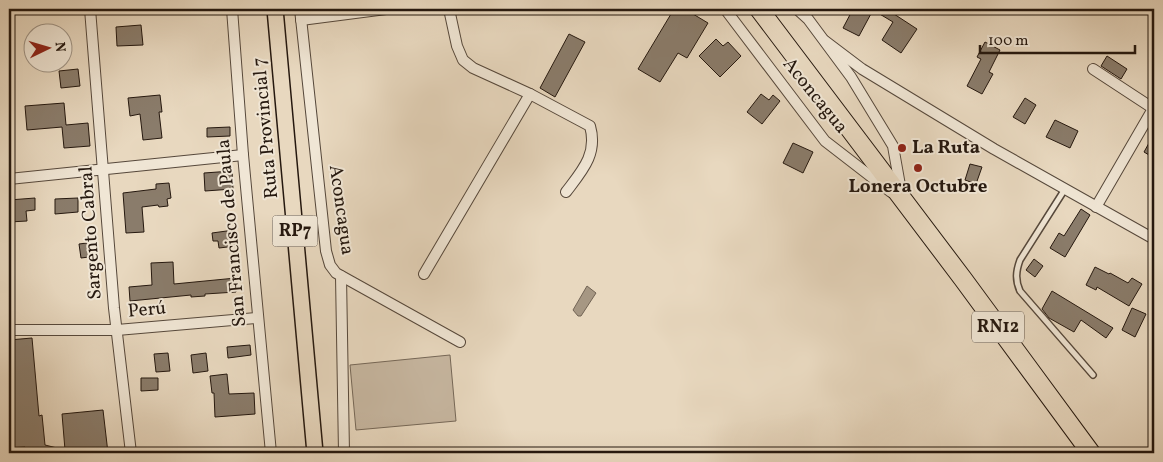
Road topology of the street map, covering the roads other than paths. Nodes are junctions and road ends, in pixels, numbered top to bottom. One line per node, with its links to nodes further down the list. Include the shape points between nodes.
1 (90, 9): 16 (street, Sargento Cabral)
2 (232, 9): 15 (street, San Francisco de Paula)
3 (275, 9): 34 (main road, Ruta Provincial 7 / RP7)
4 (300, 9): 10 (street, Aconcagua)
5 (386, 9): 10 (street)
6 (449, 9): 13 (street, via 463,60 473,68)
7 (725, 9): 20 (street, Aconcagua, via 825,141)
8 (760, 9): 20 (highway, RN12)
9 (797, 9): 11 (street, Aconcagua)
10 (301, 20): 24 (street, Aconcagua, via 326,251 330,265)
11 (825, 41): 18 (street, via 862,70); 20 (street, Aconcagua, via 852,77 893,146)
12 (1093, 69): 14 (street)
13 (530, 94): 19 (street, via 590,126 593,136 590,160); 23 (street)
14 (1154, 108): 21 (street)
15 (243, 155): 16 (street); 25 (street, San Francisco de Paula)
16 (104, 169): 17 (street); 27 (street, Sargento Cabral)
17 (9, 179)
18 (1065, 189): 21 (street); 29 (lane, via 1020,260 1016,282 1020,291)
19 (566, 192)
20 (903, 202): 36 (highway, RN12)
21 (1096, 206): 22 (street)
22 (1154, 239)
23 (424, 274)
24 (341, 276): 28 (street, Aconcagua); 35 (street)
25 (257, 318): 27 (street, Perú); 33 (street, San Francisco de Paula)
26 (9, 330): 27 (street, Perú)
27 (117, 330): 30 (street, Sargento Cabral)
28 (460, 342)
29 (1093, 374)
30 (129, 431): 31 (street, Sargento Cabral); 32 (street)
31 (131, 453)
32 (136, 453)
33 (271, 453)
34 (315, 453)
35 (344, 453)
36 (1091, 453)

